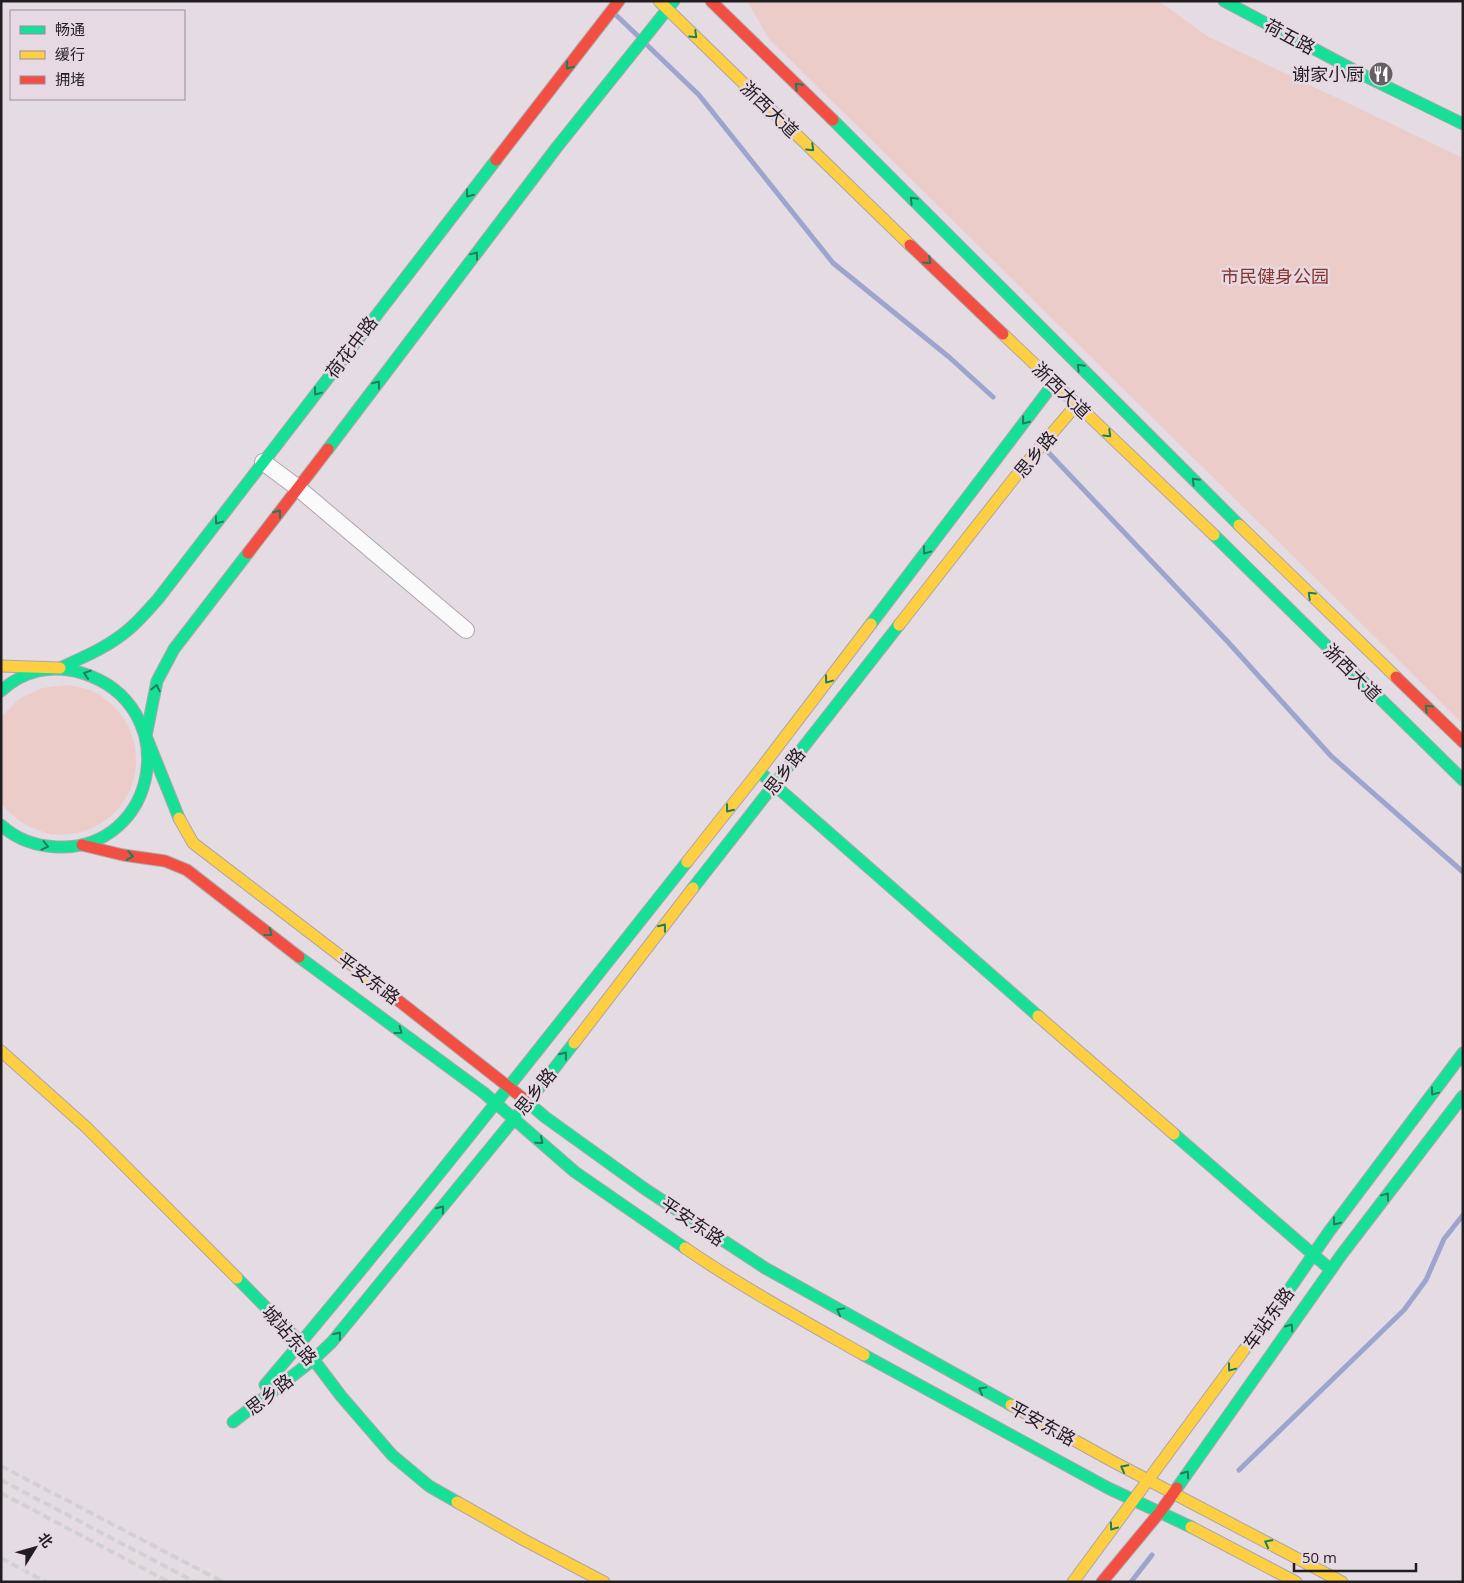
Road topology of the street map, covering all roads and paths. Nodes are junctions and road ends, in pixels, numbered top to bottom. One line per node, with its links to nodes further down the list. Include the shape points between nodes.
1 (619, 1): 9 (main road, 荷花中路, one-way to 9)
2 (659, 1): 5 (main road, 浙西大道)
3 (711, 1): 16 (main road, 浙西大道, one-way to 3, via 1228,514)
4 (1224, 1): 6 (main road, 荷五路)
5 (671, 5): 7 (main road, 浙西大道, one-way to 7); 10 (main road, one-way to 5, via 557,147)
6 (1463, 124)
7 (1054, 383): 8 (main road, 浙西大道); 17 (main road, 思乡路, one-way to 17)
8 (1077, 404): 18 (main road, 浙西大道, one-way to 18); 19 (main road, 思乡路)
9 (263, 462): 10 (street); 13 (main road, 荷花中路, one-way to 13, via 141,618 106,645)
10 (298, 488): 11 (street); 15 (main road, one-way to 10, via 157,681 174,649)
11 (466, 630)
12 (1, 666): 13 (main road)
13 (60, 668): 14 (main road, via 32,673); 15 (main road, 平安东路, one-way to 13, via 135,709 115,688 89,674)
14 (1, 691)
15 (146, 736): 21 (main road, via 149,764 143,791 129,816 108,834); 24 (main road, 平安东路, via 181,824 193,844)
16 (1463, 742)
17 (759, 770): 19 (main road); 24 (main road, 思乡路, one-way to 24)
18 (1463, 780)
19 (773, 785): 26 (main road, 思乡路, one-way to 19); 29 (main road)
20 (1, 825): 21 (main road, one-way to 21, via 26,841 54,848)
21 (82, 845): 27 (main road, 平安东路, one-way to 27, via 165,861 187,870)
22 (1, 1052): 31 (main road, 城站东路, via 86,1127)
23 (1463, 1053): 29 (main road, 车站东路, one-way to 29)
24 (509, 1086): 26 (main road, 平安东路); 27 (main road, 思乡路)
25 (1463, 1096): 30 (main road, 车站东路, one-way to 25)
26 (528, 1102): 28 (main road, 思乡路); 33 (main road, 平安东路, one-way to 26, via 764,1268 645,1189)
27 (496, 1104): 28 (main road, 平安东路); 31 (main road, 思乡路)
28 (513, 1118): 32 (main road, 思乡路, one-way to 28, via 332,1342); 35 (main road, 平安东路, one-way to 35, via 575,1172 704,1261 810,1325)
29 (1313, 1255): 30 (main road); 33 (main road, 车站东路, one-way to 33)
30 (1331, 1270): 34 (main road, 车站东路, one-way to 30)
31 (301, 1343): 32 (main road, 城站东路); 32 (main road, 思乡路, via 233,1422)
32 (313, 1360): 37 (main road, 城站东路, via 392,1455 429,1486)
33 (1147, 1480): 34 (main road, 平安东路); 35 (main road, 车站东路)
34 (1173, 1493): 36 (main road, 车站东路); 41 (main road, 平安东路, one-way to 34)
35 (1133, 1500): 36 (main road, 平安东路); 38 (main road, 车站东路, one-way to 38)
36 (1160, 1512): 39 (main road, 车站东路); 40 (main road, 平安东路)
37 (604, 1582)
38 (1072, 1582)
39 (1102, 1582)
40 (1296, 1582)
41 (1342, 1582)

